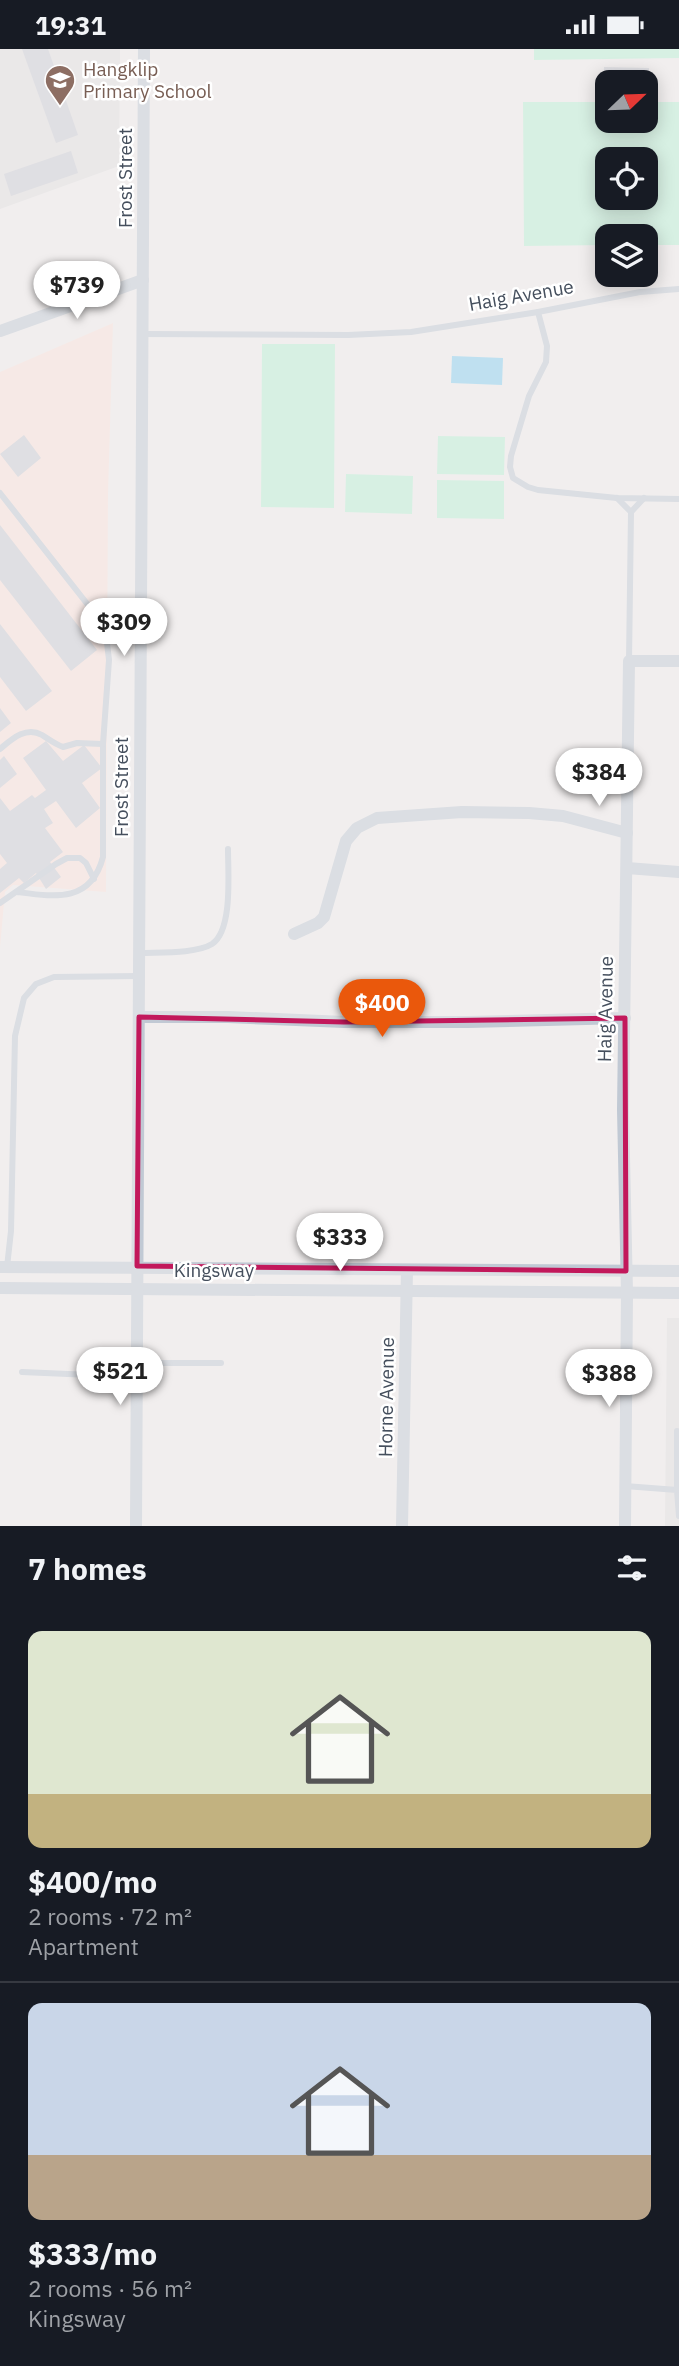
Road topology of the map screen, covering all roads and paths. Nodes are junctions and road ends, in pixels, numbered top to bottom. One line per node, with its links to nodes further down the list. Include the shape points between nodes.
1 (144, 49): 2 (street, Frost Street)
2 (143, 280): 5 (street); 6 (street, Frost Street)
3 (679, 289): 4 (lane, Haig Avenue)
4 (538, 312): 6 (lane, Haig Avenue, via 411,333); 8 (lane, via 547,346 546,362 529,396 511,456 513,478 538,490)
5 (0, 331)
6 (141, 334): 24 (street, Frost Street)
7 (0, 493): 14 (lane, via 101,627 109,660)
8 (617, 498): 9 (lane); 11 (lane)
9 (645, 498): 10 (lane); 11 (lane)
10 (679, 499)
11 (631, 512): 12 (lane, Haig Avenue)
12 (629, 661): 13 (street); 16 (street, Haig Avenue)
13 (679, 661)
14 (103, 744): 15 (lane, via 63,747 30,732); 20 (lane, via 103,857)
15 (0, 749)
16 (627, 833): 18 (street, Haig Avenue); 23 (street, via 563,816 529,813 377,818 357,828 346,841 324,917)
17 (228, 849): 24 (lane, via 223,932 211,945 195,950)
18 (627, 868): 19 (street); 27 (street, Haig Avenue)
19 (679, 871)
20 (94, 879): 21 (lane, via 79,891 60,897); 21 (lane, via 80,858 67,858)
21 (17, 892): 22 (lane)
22 (0, 903)
23 (294, 934)
24 (140, 953): 25 (street, Frost Street)
25 (140, 976): 26 (street, Frost Street); 29 (lane, via 54,977 36,984 24,998 15,1036 11,1231)
26 (139, 1017): 27 (street, via 344,1022); 28 (street, Frost Street)
27 (625, 1018): 31 (street, Haig Avenue)
28 (137, 1266): 29 (street, Kingsway); 30 (street, Kingsway); 34 (street, Frost Street)
29 (4, 1267)
30 (407, 1270): 31 (street, Kingsway); 35 (street, Horne Avenue)
31 (626, 1271): 32 (street, Kingsway); 36 (street, Haig Avenue)
32 (679, 1271)
33 (0, 1288): 34 (street, Kingsway)
34 (138, 1289): 35 (street, Kingsway); 39 (street, Frost Street)
35 (407, 1290): 36 (street, Kingsway); 46 (street, Horne Avenue)
36 (627, 1293): 37 (street, Kingsway); 42 (street, Haig Avenue)
37 (679, 1293)
38 (221, 1363): 39 (lane)
39 (137, 1370): 40 (lane); 45 (street, Frost Street)
40 (22, 1372)
41 (677, 1431): 43 (lane)
42 (625, 1486): 43 (lane); 47 (street, Haig Avenue)
43 (677, 1490): 44 (lane)
44 (679, 1516)
45 (136, 1526)
46 (402, 1526)
47 (625, 1526)

